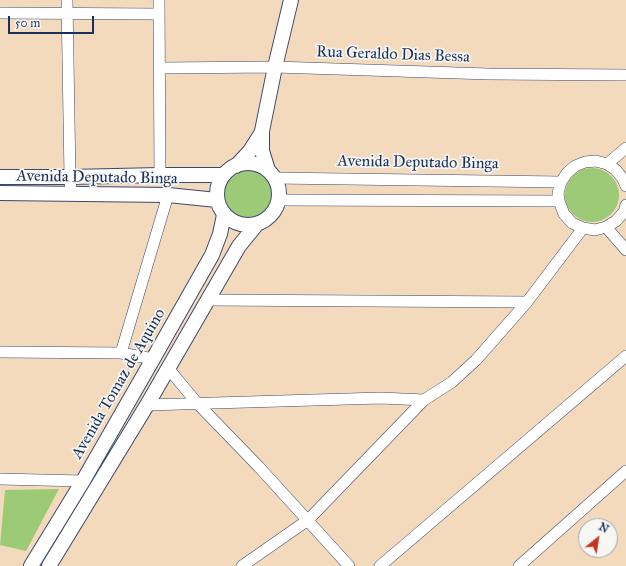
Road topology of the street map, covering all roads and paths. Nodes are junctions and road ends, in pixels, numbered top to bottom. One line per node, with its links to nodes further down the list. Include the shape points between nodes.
1 (67, 0): 5 (street)
2 (159, 0): 6 (street)
3 (291, 0): 8 (street)
4 (0, 13): 5 (street)
5 (67, 13): 6 (street); 18 (street)
6 (158, 14): 7 (street)
7 (160, 68): 8 (street, Rua Geraldo Dias Bessa); 15 (street)
8 (275, 68): 9 (street, Rua Geraldo Dias Bessa); 10 (street)
9 (626, 75)
10 (262, 131): 13 (street, via 250,151); 14 (street, via 262,151)
11 (626, 148): 12 (street)
12 (607, 164): 19 (street, via 585,162 575,166); 20 (street, via 616,170)
13 (236, 166): 14 (street, via 250,163 260,165); 16 (street)
14 (271, 174): 19 (street, Avenida Deputado Binga); 25 (street, via 278,184)
15 (160, 175): 16 (street, Avenida Deputado Binga); 18 (street, Avenida Deputado Binga)
16 (223, 175): 24 (street, via 216,191)
17 (0, 177): 18 (street, Avenida Deputado Binga)
18 (70, 177): 22 (street)
19 (561, 182): 26 (street)
20 (626, 186)
21 (0, 193): 22 (street, Avenida Deputado Binga)
22 (71, 194): 23 (street, Avenida Deputado Binga)
23 (168, 195): 24 (street, Avenida Deputado Binga); 36 (street)
24 (217, 200): 28 (street)
25 (279, 200): 26 (street); 29 (street, via 270,217)
26 (559, 201): 30 (street, via 564,214 572,223)
27 (625, 210): 31 (street)
28 (224, 215): 29 (street, via 232,222 243,225); 38 (street, Avenida Tomaz de Aquino, via 212,255)
29 (257, 224): 33 (street, Avenida Tomaz de Aquino, via 239,246)
30 (583, 228): 31 (street); 34 (street)
31 (606, 228): 32 (street)
32 (626, 250)
33 (208, 300): 34 (street); 39 (street, Avenida Tomaz de Aquino)
34 (527, 302): 40 (street, via 476,360 452,382)
35 (0, 352): 36 (street)
36 (121, 353): 38 (street)
37 (626, 356): 51 (street)
38 (154, 359): 45 (street, Avenida Tomaz de Aquino)
39 (168, 368): 41 (street); 42 (street, Avenida Tomaz de Aquino)
40 (424, 400): 41 (street, via 381,398); 46 (street)
41 (197, 403): 42 (street); 46 (street)
42 (147, 405): 48 (street, Avenida Tomaz de Aquino)
43 (626, 471): 52 (street)
44 (0, 479): 45 (street)
45 (83, 481): 47 (street, Avenida Tomaz de Aquino)
46 (308, 520): 49 (street); 50 (street)
47 (31, 566)
48 (49, 566)
49 (242, 566)
50 (349, 566)
51 (380, 566)
52 (519, 566)

